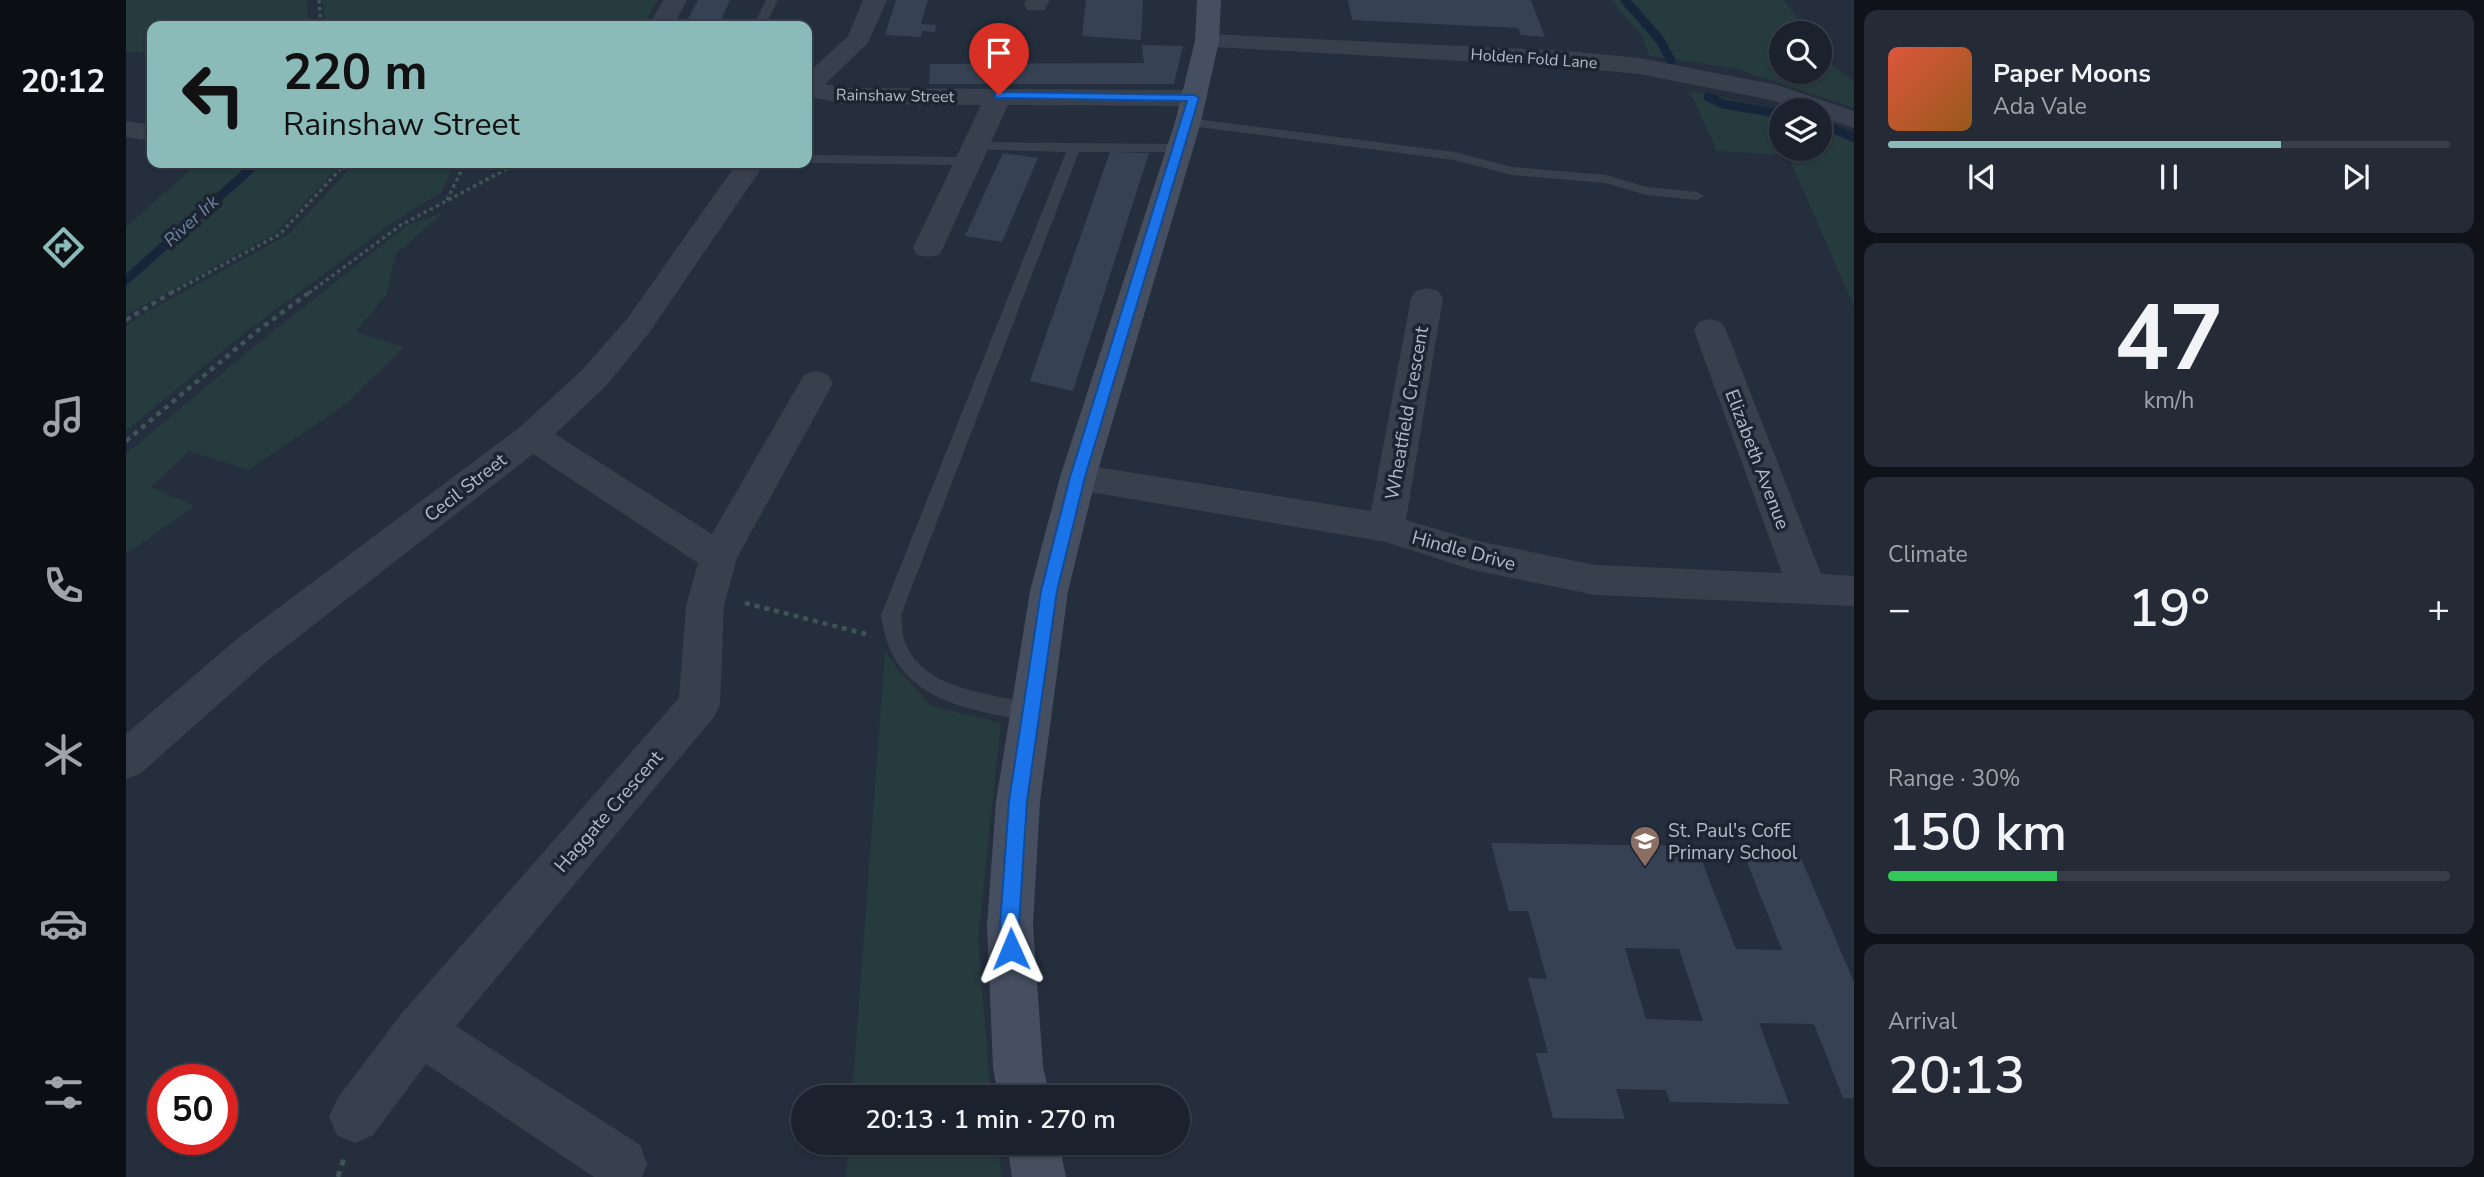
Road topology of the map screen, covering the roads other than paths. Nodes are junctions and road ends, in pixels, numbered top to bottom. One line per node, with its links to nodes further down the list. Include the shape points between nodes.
1 (675, 0): 5 (street)
2 (772, 0): 6 (lane)
3 (874, 0): 8 (street, via 859,38)
4 (1209, 0): 7 (main road)
5 (663, 21)
6 (762, 21)
7 (1207, 41): 11 (street, Holden Fold Lane, via 1639,66 1777,93); 12 (main road)
8 (812, 84)
9 (812, 89): 10 (street, Rainshaw Street, via 843,96)
10 (999, 95): 12 (street, Rainshaw Street); 16 (street)
11 (1854, 120)
12 (1187, 123): 15 (lane); 19 (lane, via 1455,156 1512,171 1606,179 1646,191); 25 (main road)
13 (126, 129): 14 (street)
14 (147, 132)
15 (1074, 148): 16 (lane); 30 (lane, via 891,615 891,632 909,668 934,686 959,697)
16 (973, 154): 17 (lane); 20 (street)
17 (812, 159)
18 (748, 168): 24 (street, Cecil Street, via 638,326 594,378)
19 (1698, 196)
20 (928, 248)
21 (1427, 298): 26 (street, Wheatfield Crescent)
22 (1710, 330): 28 (street, Elizabeth Avenue)
23 (816, 383): 27 (street, Haggate Crescent)
24 (532, 436): 27 (street); 31 (street, Cecil Street, via 252,650)
25 (1078, 477): 26 (street, Hindle Drive); 30 (main road, via 1049,591)
26 (1386, 528): 28 (street, Hindle Drive, via 1473,555 1595,580)
27 (718, 557): 32 (street, Haggate Crescent, via 707,599 699,704)
28 (1807, 588): 29 (street, Hindle Drive)
29 (1854, 591)
30 (1031, 713): 33 (main road, via 1018,801 1010,925)
31 (126, 760)
32 (420, 1031): 34 (street, Haggate Crescent); 36 (street)
33 (1022, 1085)
34 (355, 1117)
35 (1034, 1155): 37 (main road)
36 (621, 1164)
37 (1039, 1177)

